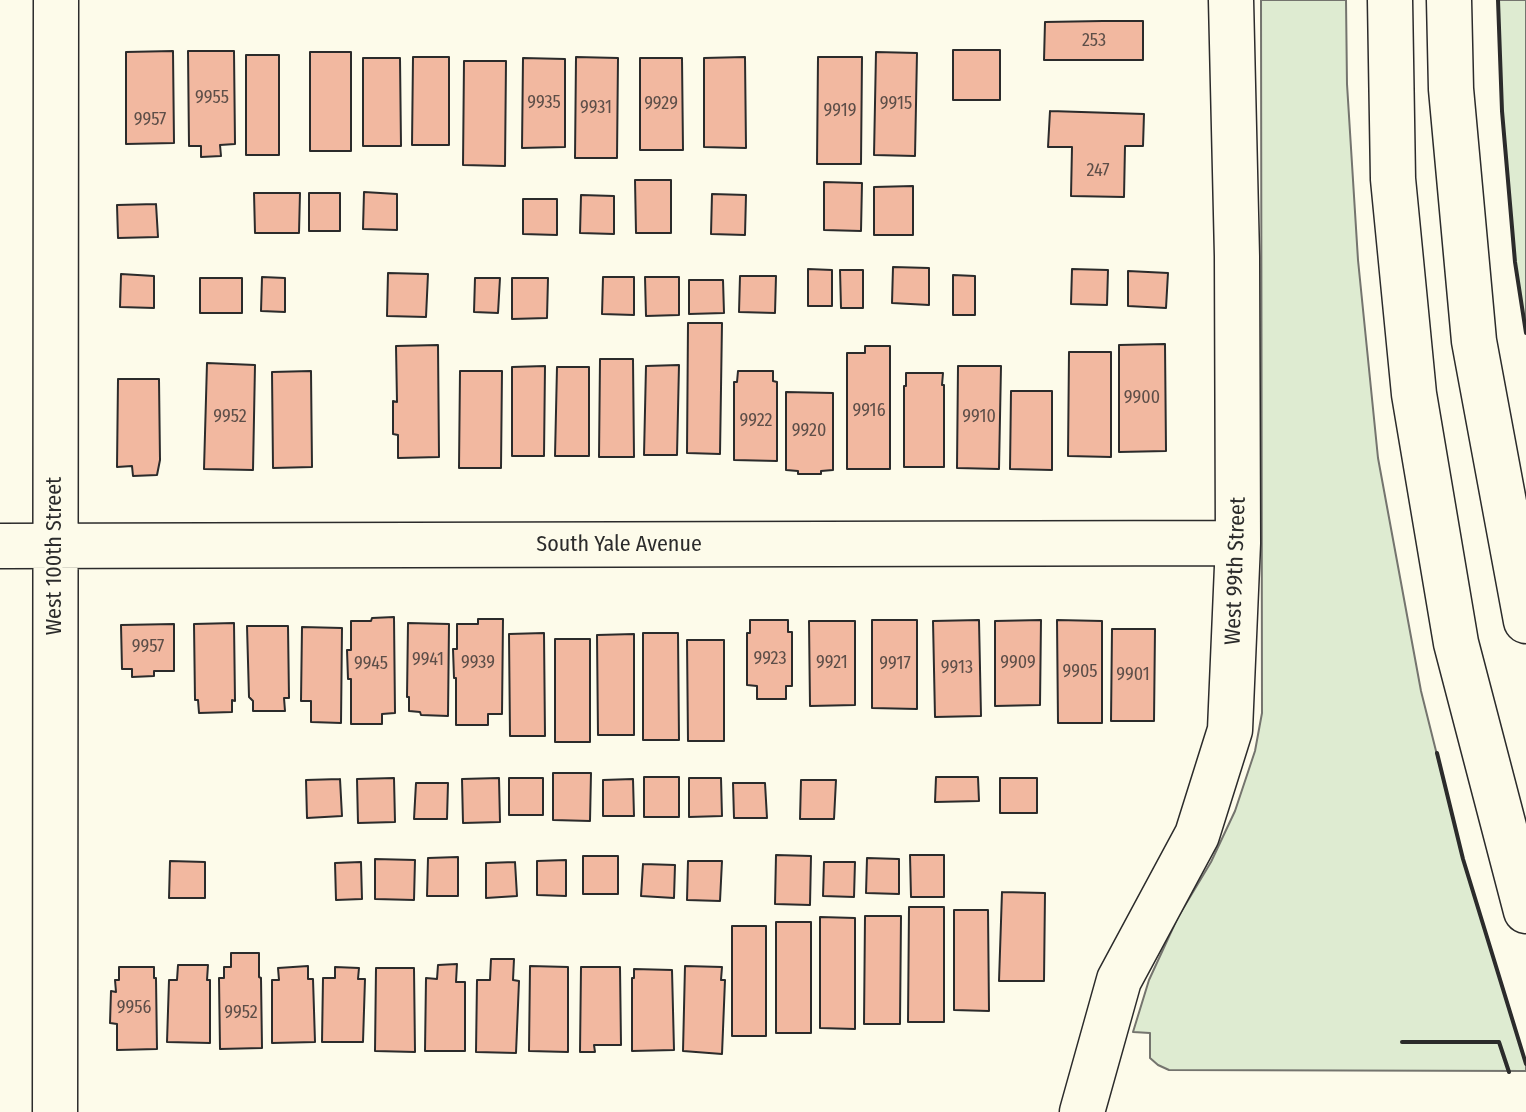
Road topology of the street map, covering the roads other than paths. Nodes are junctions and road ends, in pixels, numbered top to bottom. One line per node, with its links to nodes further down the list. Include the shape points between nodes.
1 (56, 0): 7 (main road, West 100th Street)
2 (1231, 0): 5 (main road, West 99th Street)
3 (1390, 0): 9 (main road, via 1393,179 1414,394 1456,643)
4 (1449, 0): 8 (main road, via 1451,89 1474,341)
5 (1238, 543): 7 (main road, South Yale Avenue); 11 (main road, West 99th Street, via 1230,730 1197,835 1119,980)
6 (0, 546): 7 (main road, South Yale Avenue)
7 (56, 546): 10 (main road, West 100th Street)
8 (1526, 621)
9 (1526, 911)
10 (55, 1112)
11 (1082, 1112)

